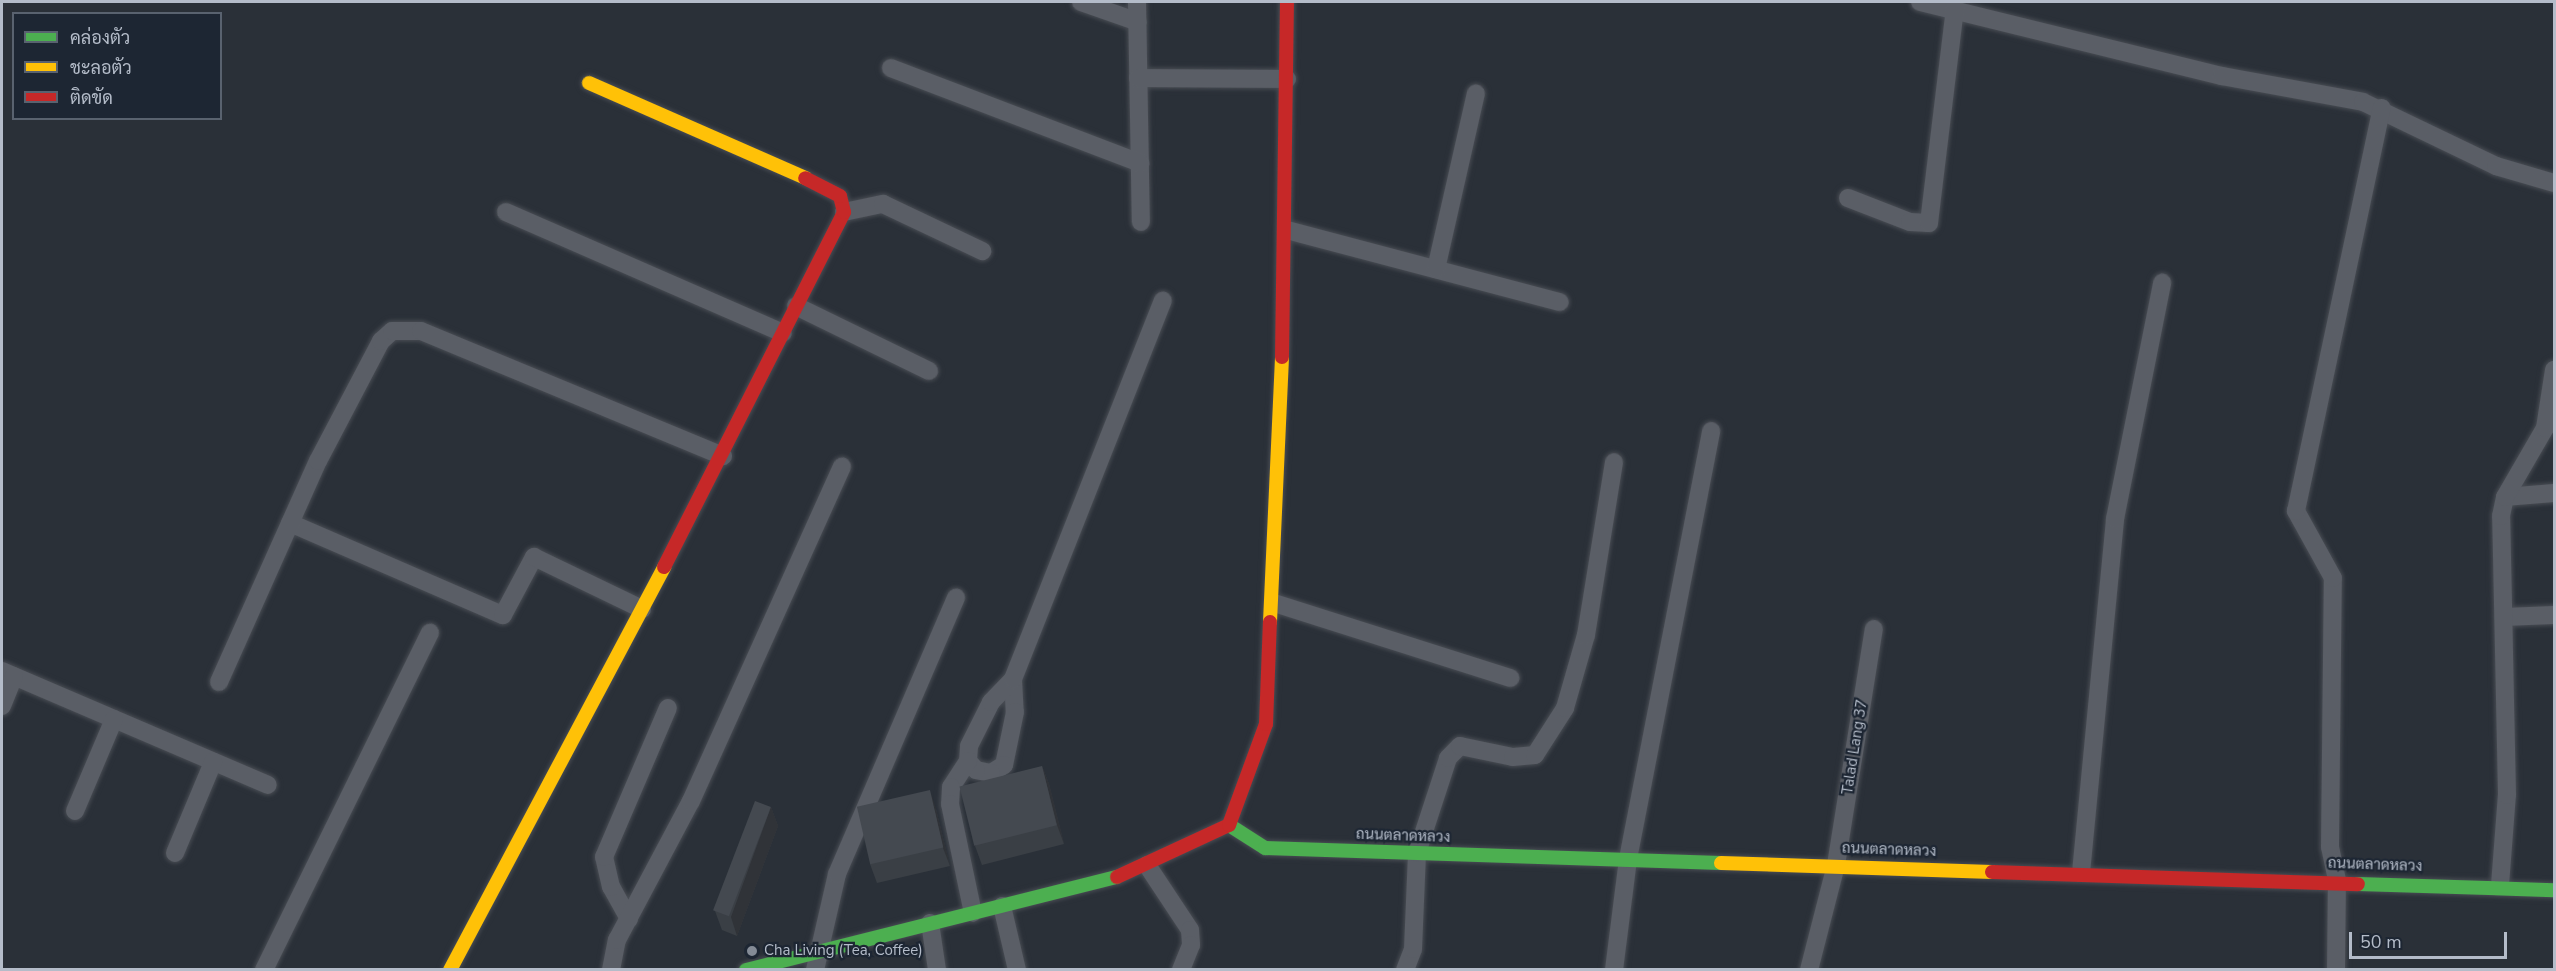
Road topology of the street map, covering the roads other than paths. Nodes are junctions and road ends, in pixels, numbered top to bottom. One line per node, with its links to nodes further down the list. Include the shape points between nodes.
1 (1081, 2): 6 (street)
2 (1137, 2): 6 (street)
3 (1287, 2): 9 (street)
4 (1920, 2): 5 (street)
5 (1955, 9): 12 (street); 15 (street, via 1929,223 1911,222)
6 (1138, 22): 8 (street)
7 (891, 68): 13 (street)
8 (1138, 78): 9 (street); 13 (street)
9 (1287, 79): 19 (street)
10 (589, 83): 17 (street, via 830,189 840,196)
11 (1476, 93): 21 (street)
12 (2382, 108): 14 (street, via 2486,162); 61 (street, via 2296,511 2333,578 2330,846)
13 (1140, 163): 18 (street)
14 (2554, 183)
15 (1848, 198)
16 (506, 212): 26 (street)
17 (844, 212): 20 (street, via 883,204); 25 (street)
18 (1141, 222)
19 (1287, 230): 21 (street); 37 (street)
20 (982, 251)
21 (1436, 269): 24 (street)
22 (2162, 283): 60 (street, via 2115,519)
23 (1163, 301): 45 (street)
24 (1560, 302)
25 (796, 306): 26 (street); 28 (street)
26 (783, 333): 30 (street)
27 (2554, 370): 34 (street, via 2541,438)
28 (929, 371)
29 (1711, 431): 57 (street)
30 (723, 456): 35 (street, via 421,331 400,328 381,341); 38 (street)
31 (1614, 462): 56 (street, via 1586,635 1558,723 1535,754 1525,758 1472,747 1453,751)
32 (842, 466): 66 (street, via 692,801)
33 (2554, 493): 34 (street)
34 (2505, 497): 40 (street)
35 (290, 523): 38 (street, via 503,615 534,557); 46 (street)
36 (956, 598): 68 (street, via 837,874)
37 (1274, 603): 44 (street); 54 (street, via 1266,724)
38 (642, 609): 70 (street)
39 (2554, 615): 40 (street)
40 (2504, 617): 62 (street, via 2507,795)
41 (1874, 628): 59 (street, Talad Lang 37)
42 (430, 633): 69 (street)
43 (8, 674): 47 (street); 49 (street)
44 (1510, 678)
45 (1013, 679): 50 (street, via 984,713); 50 (street, via 1015,712 1004,765 984,772)
46 (219, 682)
47 (2, 706)
48 (668, 708): 66 (street, via 604,857 611,888)
49 (114, 719): 51 (street); 53 (street)
50 (969, 761): 65 (street, via 951,787 950,804)
51 (213, 762): 52 (street); 55 (street)
52 (268, 785)
53 (75, 811)
54 (1229, 825): 56 (street, ถนนตลาดหลวง, via 1265,848); 58 (street)
55 (175, 853)
56 (1417, 853): 57 (street, ถนนตลาดหลวง); 76 (street, via 1414,941)
57 (1628, 859): 59 (street, ถนนตลาดหลวง); 77 (street)
58 (1147, 865): 64 (street); 75 (street, via 1190,930 1191,945)
59 (1836, 865): 60 (street, ถนนตลาดหลวง); 78 (street, Talad Lang 37)
60 (2081, 873): 61 (street, ถนนตลาดหลวง)
61 (2337, 880): 62 (street, ถนนตลาดหลวง); 79 (street)
62 (2500, 885): 63 (street, ถนนตลาดหลวง)
63 (2554, 890)
64 (1002, 906): 65 (street); 74 (street)
65 (973, 913): 67 (street)
66 (628, 919): 71 (street)
67 (930, 923): 68 (street); 73 (street)
68 (815, 961): 72 (street)
69 (264, 969)
70 (450, 969)
71 (611, 969)
72 (746, 969)
73 (937, 969)
74 (1017, 969)
75 (1181, 969)
76 (1405, 969)
77 (1614, 969)
78 (1809, 969)
79 (2336, 969)

